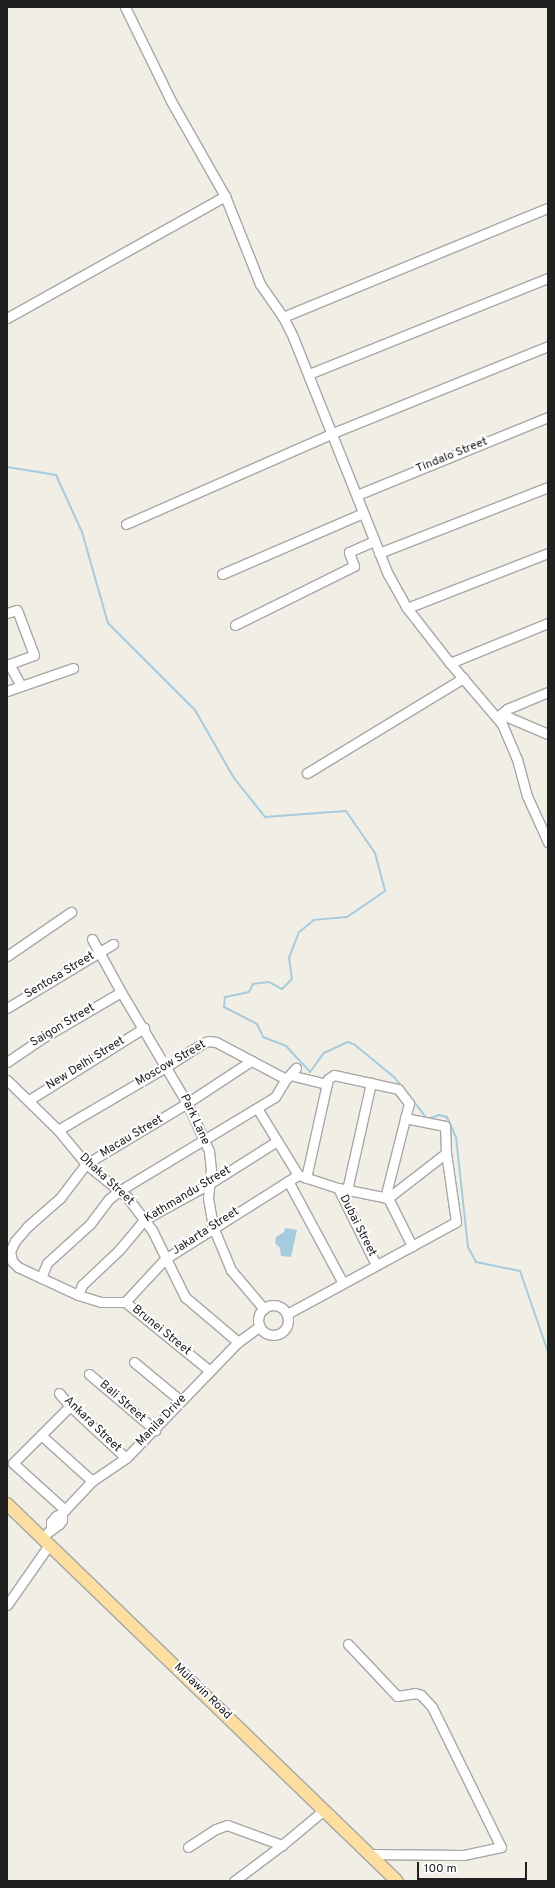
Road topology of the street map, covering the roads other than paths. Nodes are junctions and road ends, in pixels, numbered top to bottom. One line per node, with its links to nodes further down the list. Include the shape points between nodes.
1 (125, 7): 2 (street, via 171,101)
2 (225, 196): 5 (street, via 260,284); 6 (street)
3 (548, 208): 5 (street)
4 (548, 278): 8 (street)
5 (283, 317): 8 (street)
6 (7, 318)
7 (548, 346): 10 (street)
8 (309, 374): 10 (street)
9 (548, 417): 12 (street, Tindalo Street)
10 (333, 433): 12 (street); 14 (street)
11 (548, 487): 16 (street)
12 (357, 495): 13 (street)
13 (363, 513): 15 (street); 18 (street)
14 (126, 524)
15 (374, 541): 16 (street); 22 (street, via 349,552 354,566)
16 (379, 553): 19 (street)
17 (548, 553): 19 (street)
18 (222, 574)
19 (407, 608): 23 (street)
20 (7, 613): 24 (street, via 17,610 34,655)
21 (548, 623): 23 (street)
22 (235, 625)
23 (450, 663): 26 (street)
24 (8, 665): 27 (street)
25 (73, 668): 27 (street)
26 (463, 678): 30 (street); 32 (street)
27 (21, 686): 28 (street)
28 (7, 691)
29 (548, 692): 30 (street, via 508,709)
30 (500, 716): 31 (street); 33 (street, via 527,796)
31 (548, 734)
32 (307, 773)
33 (548, 842)
34 (71, 912): 38 (street)
35 (92, 939): 37 (street, Park Lane)
36 (113, 944): 37 (street, Sentosa Street)
37 (99, 953): 39 (street, Park Lane); 40 (street, Sentosa Street)
38 (7, 956)
39 (121, 992): 41 (street, Park Lane); 42 (street, Saigon Street)
40 (7, 1008)
41 (144, 1028): 44 (street, Park Lane); 49 (street, New Delhi Street)
42 (7, 1062)
43 (251, 1062): 44 (street, Moscow Street, via 216,1042 209,1041); 45 (street, Moscow Street); 50 (street, Macau Street)
44 (166, 1067): 50 (street, Park Lane); 53 (street, Moscow Street)
45 (291, 1074): 48 (street, Moscow Street); 51 (street, via 275,1097)
46 (7, 1080): 49 (street, Dhaka Street)
47 (371, 1083): 48 (street, via 334,1075 328,1079); 52 (street, via 398,1089 409,1103); 61 (street)
48 (327, 1084): 58 (street)
49 (29, 1100): 53 (street, Dhaka Street)
50 (188, 1103): 54 (street, Park Lane); 57 (street, Macau Street)
51 (257, 1108): 54 (street); 55 (street)
52 (405, 1118): 56 (street, via 445,1126); 63 (street)
53 (58, 1130): 57 (street, Dhaka Street)
54 (204, 1140): 60 (street, Park Lane, via 209,1151); 62 (street)
55 (277, 1141): 58 (street); 60 (street, Kathmandu Street)
56 (446, 1153): 63 (street); 66 (street, via 456,1222)
57 (86, 1164): 62 (street, Dhaka Street); 69 (street, Macau Street, via 60,1198 15,1241 10,1251 12,1261)
58 (302, 1176): 59 (street, Jakarta Street); 61 (street)
59 (288, 1181): 65 (street, Jakarta Street); 71 (street)
60 (209, 1184): 64 (street, Kathmandu Street); 65 (street, Park Lane, via 208,1198)
61 (342, 1189): 63 (street); 68 (street, Dubai Street)
62 (119, 1191): 64 (street, Dhaka Street); 70 (street, via 101,1207 90,1224 47,1263)
63 (386, 1198): 66 (street)
64 (144, 1219): 67 (street, Dhaka Street); 72 (street, Kathmandu Street, via 119,1250 82,1284)
65 (213, 1227): 67 (street, Jakarta Street); 74 (street, Park Lane, via 231,1270)
66 (412, 1246): 68 (street)
67 (165, 1259): 73 (street, Jakarta Street); 77 (street, Dhaka Street, via 185,1297)
68 (376, 1265): 71 (street)
69 (18, 1267): 70 (street, Brunei Street)
70 (41, 1278): 72 (street, Brunei Street)
71 (343, 1283): 75 (street)
72 (78, 1295): 73 (street, Brunei Street, via 101,1302)
73 (125, 1302): 79 (street, Brunei Street)
74 (264, 1309): 75 (street, via 277,1305); 76 (street, via 259,1316)
75 (287, 1314): 76 (street, via 288,1323 280,1334 266,1333)
76 (260, 1326): 77 (street, Manila Drive)
77 (238, 1342): 79 (street, Manila Drive)
78 (134, 1362): 82 (street)
79 (210, 1371): 82 (street, Manila Drive)
80 (89, 1374): 84 (street, Bali Street)
81 (59, 1393): 83 (street, Ankara Street)
82 (181, 1401): 84 (street, Manila Drive)
83 (70, 1406): 85 (street); 86 (street, Ankara Street)
84 (155, 1430): 86 (street, Manila Drive)
85 (42, 1435): 87 (street); 89 (street, via 13,1463)
86 (126, 1458): 87 (street, Manila Drive)
87 (92, 1482): 89 (street, Manila Drive)
88 (7, 1504): 90 (main road, Mulawin Road)
89 (63, 1511): 90 (street, Manila Drive, via 51,1522)
90 (46, 1542): 91 (street, Manila Drive); 93 (main road, Mulawin Road)
91 (7, 1605)
92 (348, 1644): 96 (street, via 397,1696 415,1693 421,1695 432,1707 501,1847 463,1855)
93 (324, 1810): 94 (street); 96 (main road, Mulawin Road)
94 (282, 1845): 95 (street, via 227,1825); 97 (street)
95 (188, 1847)
96 (370, 1854): 98 (main road, Mulawin Road)
97 (234, 1881)
98 (397, 1881)

